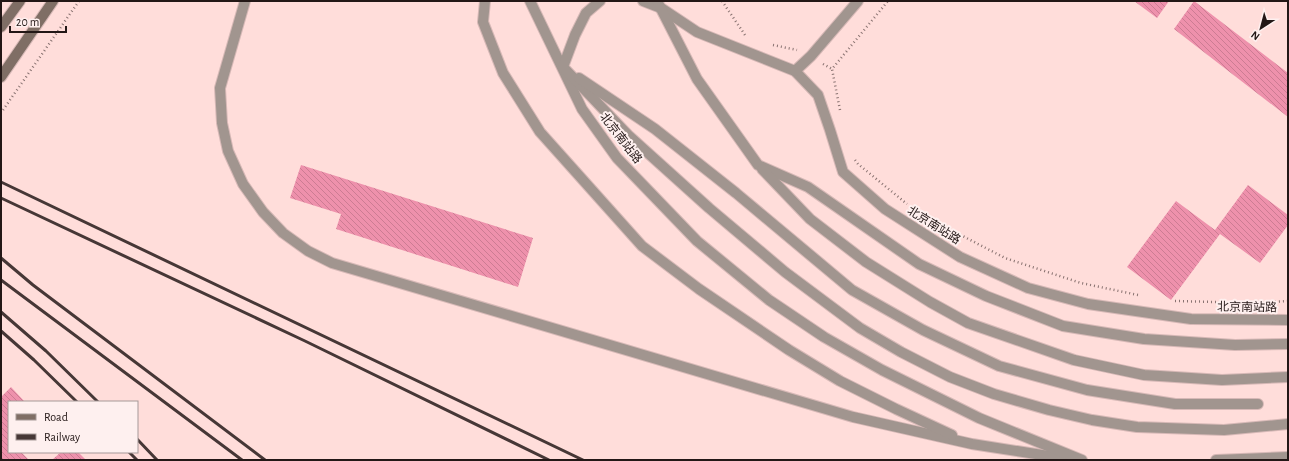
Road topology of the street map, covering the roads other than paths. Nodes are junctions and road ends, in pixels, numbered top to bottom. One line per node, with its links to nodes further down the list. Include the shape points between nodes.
1 (20, 1): 10 (main road)
2 (53, 1): 13 (main road)
3 (245, 1): 20 (street, via 220,88 222,123 228,151 243,184 263,212 283,233 308,251 332,263 846,414)
4 (485, 1): 20 (street, via 483,22 503,73 540,132 642,246 738,316 834,378)
5 (530, 1): 11 (street, 北京南站路)
6 (600, 1): 11 (street, via 586,13)
7 (643, 1): 9 (street, 北京南站路)
8 (858, 1): 12 (street)
9 (659, 5): 12 (street, 北京南站路, via 697,32); 14 (street, via 697,79)
10 (1, 27)
11 (562, 67): 18 (street, via 655,129 852,290 923,330 998,366 1086,390 1175,404); 19 (street, via 628,135 785,272 860,328 950,378 1049,410 1137,427 1224,430); 23 (street, 北京南站路, via 582,109 617,158 697,241 769,300 824,337 882,370 979,418)
12 (796, 71): 15 (street, 北京南站路, via 818,95 843,172 885,209 960,257 1028,288 1088,304 1191,319)
13 (1, 77)
14 (758, 165): 16 (street, via 808,187 919,264 986,296 1063,326 1144,339 1236,345); 17 (street, via 810,219 866,262 968,323 1074,360 1144,375 1222,380)
15 (1288, 320)
16 (1288, 344)
17 (1288, 377)
18 (1258, 404)
19 (1288, 424)
20 (972, 444): 22 (street)
21 (1288, 457): 24 (street)
22 (1074, 460)
23 (1082, 460)
24 (1216, 460)

